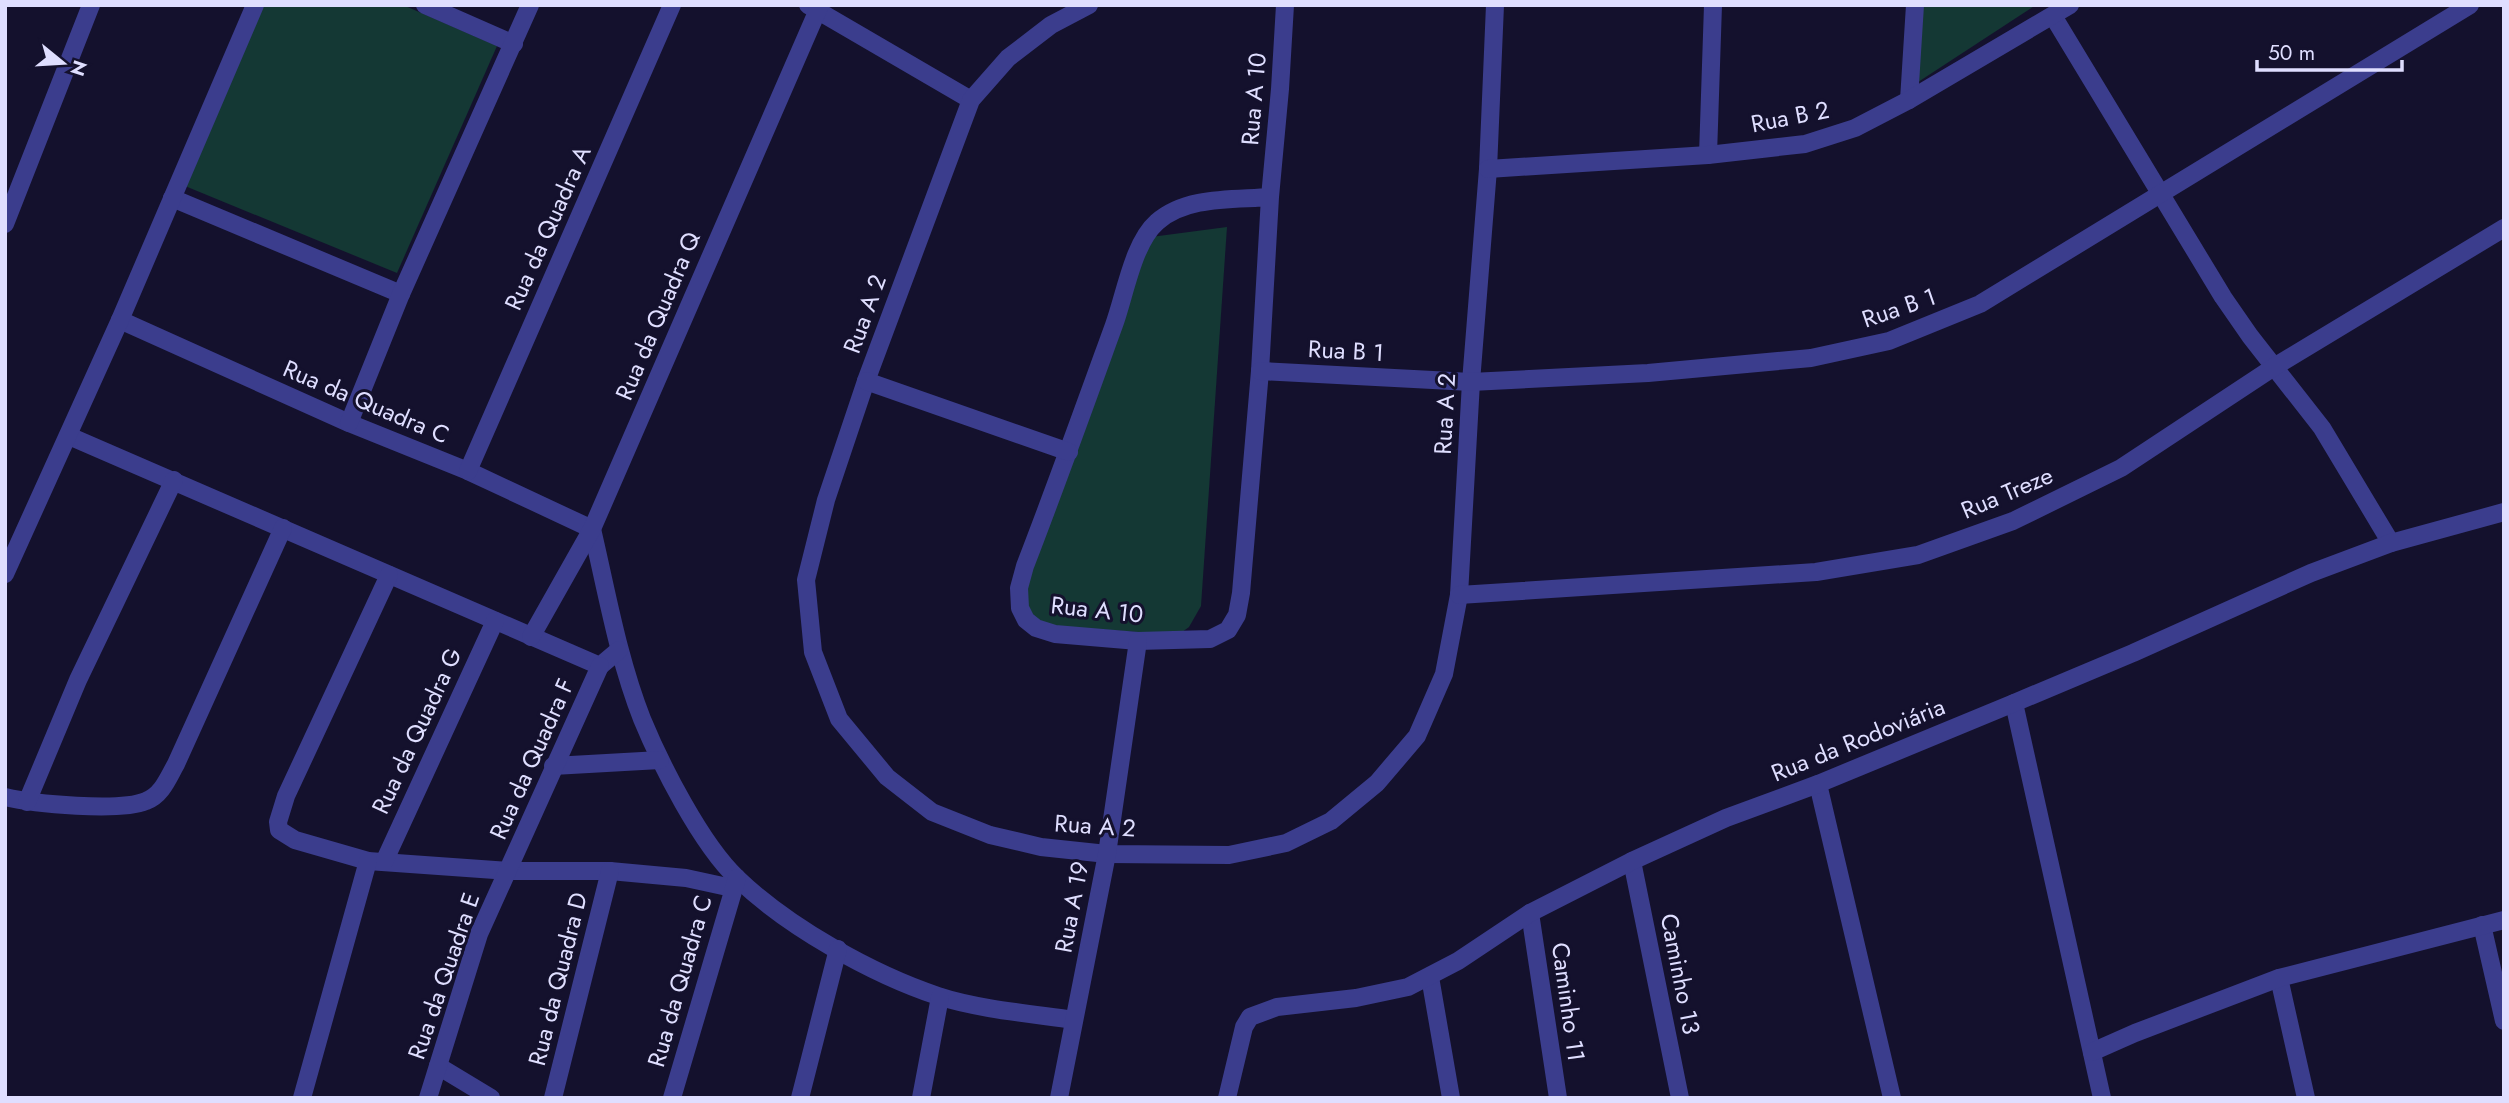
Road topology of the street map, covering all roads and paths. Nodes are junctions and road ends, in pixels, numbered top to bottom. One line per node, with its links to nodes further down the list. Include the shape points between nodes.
1 (91, 5): 23 (street)
2 (255, 5): 22 (street)
3 (425, 5): 15 (street)
4 (530, 5): 15 (street)
5 (672, 5): 34 (street, Rua da Quadra A)
6 (1089, 5): 16 (street, Rua A 2, via 1051,25 1008,58)
7 (1285, 5): 21 (street, Rua A 10)
8 (1495, 5): 19 (street, Rua A 2)
9 (1713, 5): 18 (street)
10 (1915, 5): 17 (street)
11 (2070, 5): 14 (street, Rua B 2)
12 (2470, 5): 20 (street, Rua B 1)
13 (815, 7): 16 (street); 38 (street, Rua da Quadra Q)
14 (2053, 16): 17 (street, Rua B 2); 20 (street)
15 (514, 44): 25 (street)
16 (971, 100): 29 (street, Rua A 2)
17 (1909, 100): 18 (street, Rua B 2, via 1855,128 1805,144)
18 (1708, 155): 19 (street, Rua B 2)
19 (1488, 169): 30 (street, Rua A 2)
20 (2160, 194): 27 (street, via 2223,297); 30 (street, Rua B 1, via 1980,303 1889,341 1811,358)
21 (1270, 197): 28 (street, Rua A 10); 33 (street, Rua A 10, via 1199,203 1174,209 1155,223 1140,246)
22 (172, 198): 25 (street); 26 (street)
23 (5, 224)
24 (2504, 228): 27 (street, Rua Treze)
25 (401, 293): 31 (street)
26 (120, 320): 31 (street, Rua da Quadra C); 32 (street)
27 (2274, 367): 39 (street, via 2322,428); 42 (street, Rua Treze, via 2120,468 2013,522 1918,555 1816,572)
28 (1260, 371): 30 (street, Rua B 1); 45 (street, Rua A 10, via 1237,615 1228,630 1210,639)
29 (866, 382): 33 (street); 54 (street, Rua A 2, via 826,500 806,580 813,652 839,719 887,777 932,812 990,835 1041,847)
30 (1471, 382): 42 (street, Rua A 2)
31 (349, 423): 34 (street, Rua da Quadra C)
32 (69, 436): 35 (street); 40 (street)
33 (1069, 452): 45 (street, Rua A 10, via 1025,566 1020,608 1036,628 1055,634)
34 (468, 471): 38 (street, Rua da Quadra C)
35 (174, 480): 37 (street); 53 (street, via 78,680)
36 (2502, 516): 39 (street, Rua da Rodoviária)
37 (283, 528): 41 (street); 53 (street, via 160,792 146,801 124,805)
38 (592, 529): 44 (street, Rua da Quadra Q); 46 (street)
39 (2391, 543): 48 (street, Rua da Rodoviária, via 2311,573)
40 (5, 574)
41 (389, 575): 43 (street); 56 (street, via 278,822 279,830 295,839)
42 (1459, 595): 54 (street, Rua A 2, via 1444,674 1417,736 1377,783 1332,821 1286,843 1229,855)
43 (495, 621): 44 (street); 56 (street, Rua da Quadra G)
44 (531, 637): 47 (street)
45 (1138, 641): 54 (street, Rua A 19)
46 (619, 650): 47 (street); 49 (street)
47 (600, 666): 50 (street, Rua da Quadra F)
48 (2014, 703): 51 (street, Rua da Rodoviária); 69 (street)
49 (660, 760): 50 (street); 59 (street)
50 (554, 766): 57 (street, Rua da Quadra F)
51 (1818, 784): 55 (street, Rua da Rodoviária, via 1726,818); 83 (street)
52 (5, 797): 53 (street)
53 (27, 802)
54 (1107, 854): 67 (street, Rua A 19)
55 (1632, 861): 60 (street, Rua da Rodoviária); 82 (street, Caminho 13)
56 (376, 862): 57 (street); 71 (street, Rua da Quadra G)
57 (509, 871): 58 (street); 70 (street, Rua da Quadra E, via 479,934)
58 (610, 871): 59 (street); 74 (street, Rua da Quadra D)
59 (734, 883): 63 (street); 75 (street, Rua da Quadra C)
60 (1530, 913): 64 (street, Rua da Rodoviária); 81 (street, Caminho 11)
61 (2504, 920): 62 (street)
62 (2483, 925): 65 (street); 68 (street)
63 (838, 949): 66 (street, via 893,979); 76 (street)
64 (1430, 977): 79 (street, Rua da Rodoviária, via 1383,993 1276,1007 1250,1017); 80 (street)
65 (2279, 978): 69 (street); 85 (street)
66 (940, 997): 67 (street); 77 (street)
67 (1074, 1020): 78 (street, Rua A 19)
68 (2504, 1021)
69 (2092, 1052): 84 (street)
70 (438, 1066): 72 (street, Rua da Quadra E); 73 (street)
71 (302, 1098)
72 (428, 1098)
73 (491, 1098)
74 (553, 1098)
75 (672, 1098)
76 (800, 1098)
77 (921, 1098)
78 (1059, 1098)
79 (1227, 1098)
80 (1451, 1098)
81 (1558, 1098)
82 (1680, 1098)
83 (1892, 1098)
84 (2102, 1098)
85 (2306, 1098)

